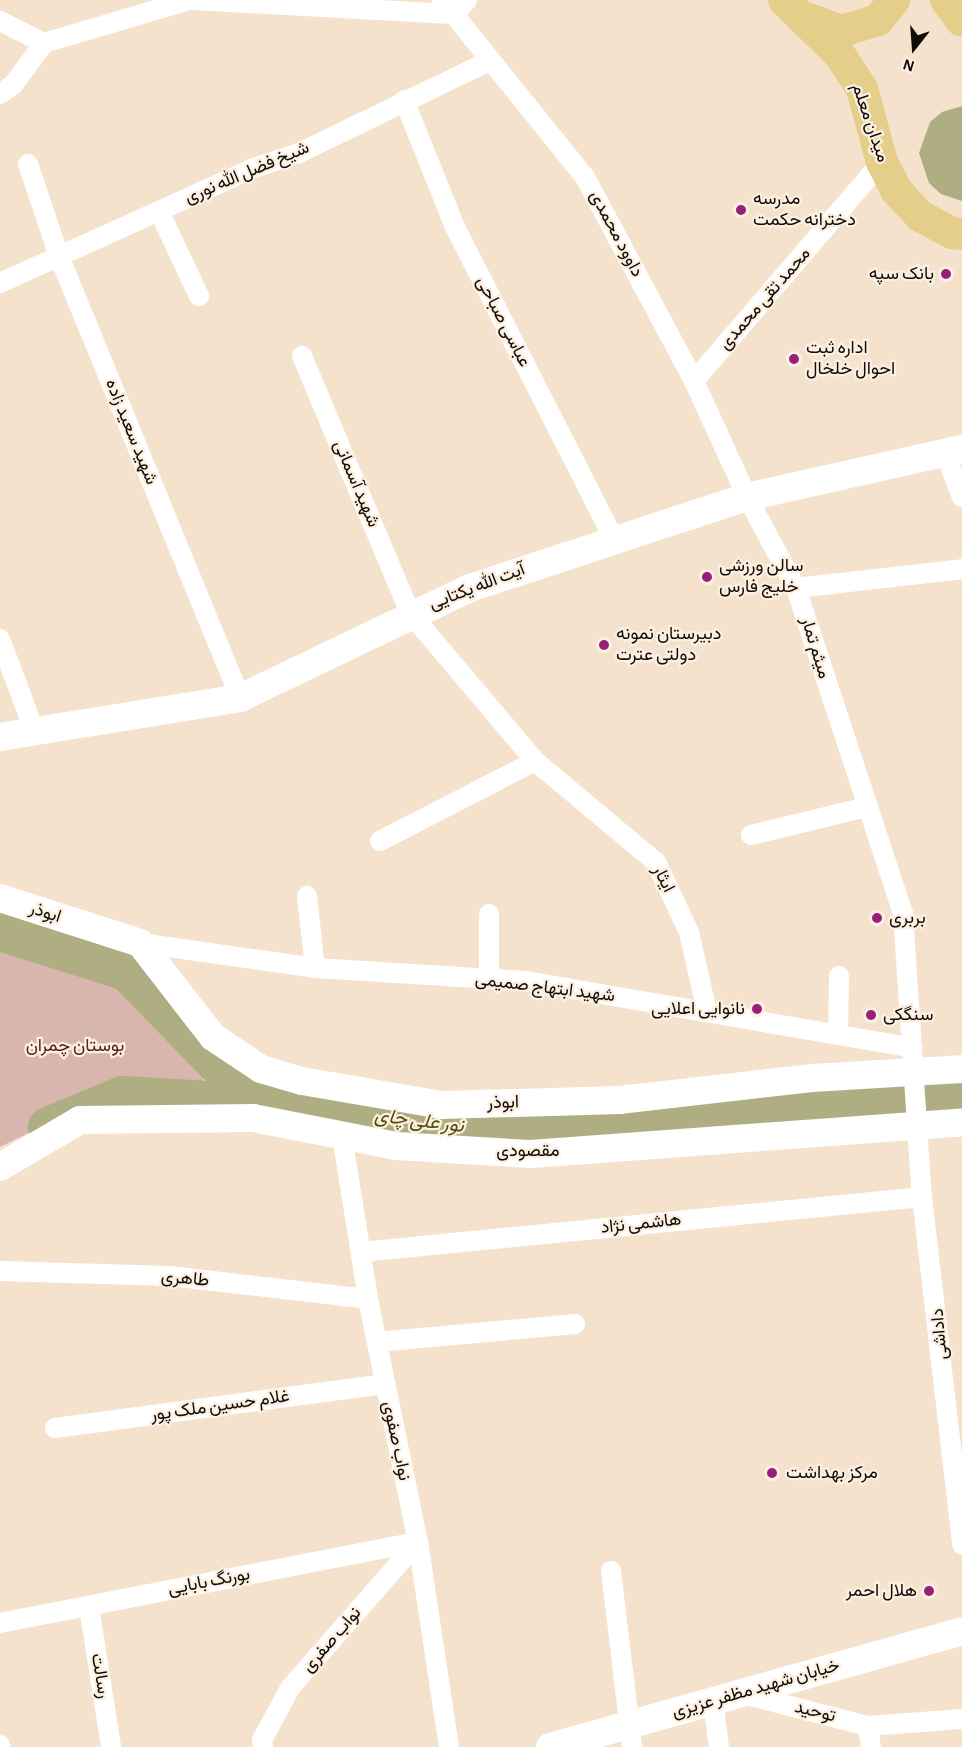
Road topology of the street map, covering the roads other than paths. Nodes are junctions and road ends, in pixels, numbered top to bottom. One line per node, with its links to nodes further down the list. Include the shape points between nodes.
1 (189, 0): 9 (street)
2 (193, 0): 5 (street)
3 (894, 0): 6 (main road, via 878,20 842,31)
4 (946, 0): 8 (main road)
5 (455, 4): 10 (street, داوود محمدی)
6 (793, 8): 13 (main road, میدان معلم, via 840,55 862,88)
7 (0, 21): 9 (street)
8 (962, 21)
9 (44, 43): 11 (street, via 13,85)
10 (489, 61): 12 (street, شیخ فضل الله نوری); 21 (street, داوود محمدی, via 585,177)
11 (0, 94)
12 (404, 99): 15 (street, شیخ فضل الله نوری, via 299,153 251,169); 25 (street, عباسی صباحی, via 455,227)
13 (882, 162): 16 (main road, میدان معلم, via 896,190 920,216); 21 (street, محمد تقی محمدی)
14 (28, 164): 17 (street, شهید سعید زاده)
15 (159, 211): 17 (street, شیخ فضل الله نوری); 19 (street)
16 (959, 241)
17 (59, 256): 18 (street, شیخ فضل الله نوری); 30 (street, شهید سعید زاده)
18 (0, 283)
19 (199, 296)
20 (302, 356): 28 (street, شهید آسمانی)
21 (694, 381): 23 (street, داوود محمدی)
22 (953, 451): 23 (street, آیت الله یکتایی); 24 (street)
23 (747, 497): 25 (street, آیت الله یکتایی); 27 (street, میثم تمار)
24 (962, 497)
25 (614, 538): 28 (street, آیت الله یکتایی)
26 (962, 570): 27 (street)
27 (796, 588): 34 (street, میثم تمار)
28 (410, 613): 30 (street, آیت الله یکتایی); 33 (street, ایثار)
29 (0, 639): 31 (street)
30 (240, 698): 31 (street, آیت الله یکتایی)
31 (34, 730): 32 (street, آیت الله یکتایی)
32 (0, 737)
33 (535, 760): 36 (street); 44 (street, ایثار, via 656,862 689,932)
34 (867, 807): 35 (street); 46 (street, میثم تمار, via 903,914)
35 (751, 835)
36 (380, 841)
37 (307, 896): 41 (street)
38 (0, 898): 40 (street, ابوذر)
39 (489, 914): 43 (street)
40 (140, 942): 41 (street, شهید ابتهاج صمیمی); 46 (street, ابوذر, via 213,1037 261,1069 302,1081 442,1105 619,1100)
41 (315, 968): 43 (street, شهید ابتهاج صمیمی)
42 (839, 976): 45 (street)
43 (489, 979): 44 (street, شهید ابتهاج صمیمی, via 526,981)
44 (707, 1012): 45 (street, شهید ابتهاج صمیمی)
45 (838, 1035): 46 (street, شهید ابتهاج صمیمی)
46 (912, 1060): 47 (street, ابوذر); 49 (street, میثم تمار)
47 (962, 1069)
48 (962, 1122): 49 (street, مقصودی)
49 (916, 1124): 50 (street, مقصودی, via 531,1154 396,1146); 52 (street, داداشی)
50 (342, 1136): 51 (street, مقصودی, via 253,1118 80,1120); 53 (street, نواب صفوی)
51 (0, 1167)
52 (922, 1197): 53 (street, هاشمی نژاد); 61 (street, داداشی)
53 (361, 1252): 55 (street, نواب صفوی)
54 (0, 1271): 55 (street, طاهری, via 170,1276)
55 (368, 1299): 57 (street, نواب صفوی)
56 (575, 1324): 57 (street)
57 (377, 1342): 58 (street, نواب صفوی)
58 (384, 1384): 59 (street, غلام حسین ملک پور); 60 (street, نواب صفوی)
59 (55, 1428)
60 (418, 1542): 63 (street, بورنگ بابایی); 72 (street, نواب صفری, via 290,1688 262,1740); 73 (street, نواب صفوی)
61 (962, 1545)
62 (611, 1571): 70 (street)
63 (89, 1606): 64 (street, بورنگ بابایی); 71 (street, رسالت)
64 (0, 1623)
65 (962, 1631): 66 (street, خیابان شهید مظفر عزیزی)
66 (741, 1693): 67 (street, خیابان شهید مظفر عزیزی); 69 (street, توحید)
67 (712, 1701): 70 (street, خیابان شهید مظفر عزیزی); 75 (street)
68 (962, 1719): 69 (street, توحید)
69 (868, 1726): 76 (street)
70 (631, 1736): 74 (street, خیابان شهید مظفر عزیزی)
71 (111, 1747)
72 (263, 1747)
73 (449, 1747)
74 (549, 1747)
75 (719, 1747)
76 (870, 1747)

